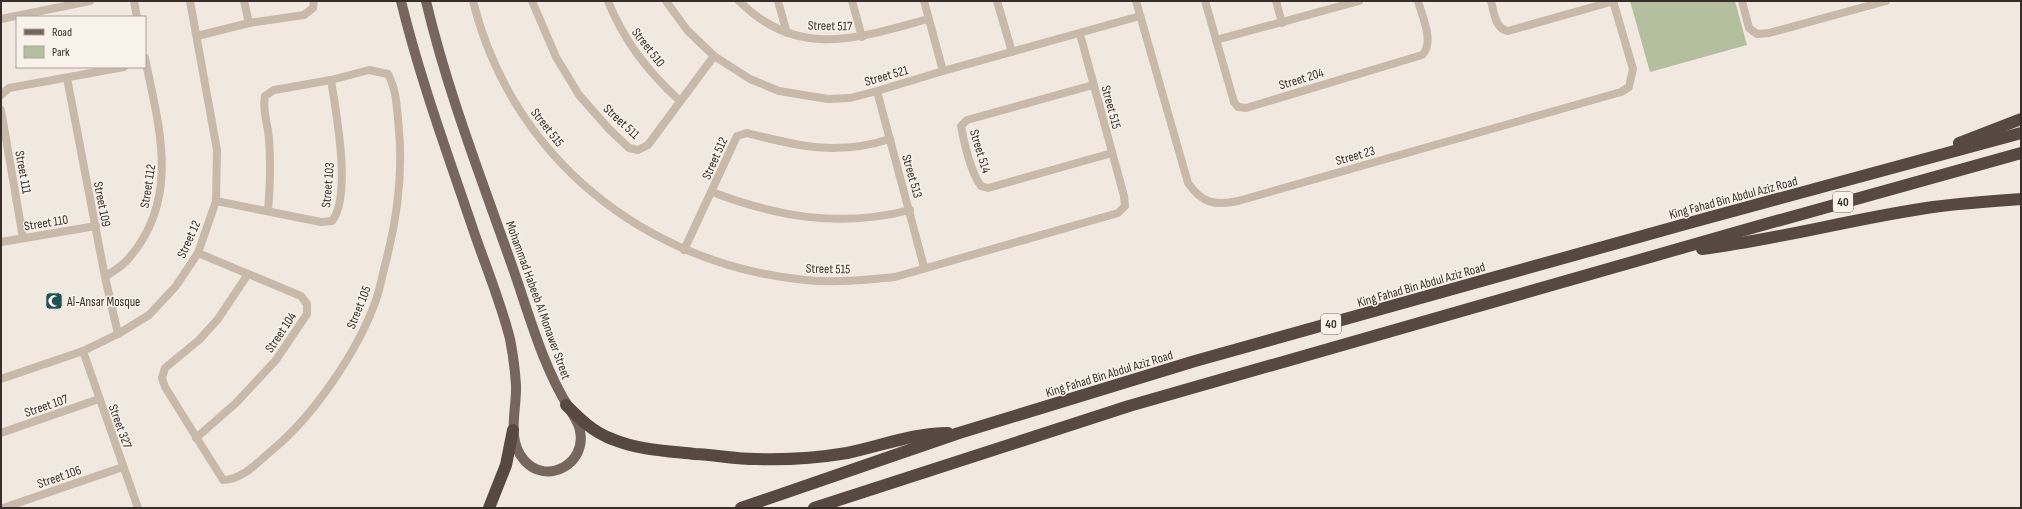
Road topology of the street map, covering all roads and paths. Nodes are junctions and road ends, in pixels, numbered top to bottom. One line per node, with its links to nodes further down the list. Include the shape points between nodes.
1 (90, 1): 26 (street)
2 (134, 1): 27 (street)
3 (190, 1): 35 (street, Street 12)
4 (244, 1): 31 (street)
5 (314, 1): 31 (street, via 313,8 304,15)
6 (401, 1): 75 (main road, Mohammad Habeeb Al Monawer Street, via 441,135 506,327 513,355 516,384)
7 (426, 1): 74 (main road, Mohammad Habeeb Al Monawer Street, via 459,116 538,341 554,383)
8 (473, 1): 64 (street, Street 515, via 481,32 499,76 542,141 585,187 617,212 649,233)
9 (532, 1): 48 (street, Street 511, via 556,57 579,95 629,148 638,150 648,145)
10 (608, 1): 48 (street, Street 510, via 618,25 632,46)
11 (666, 1): 39 (street, Street 521, via 687,30)
12 (739, 1): 33 (street, Street 517, via 762,21)
13 (778, 1): 33 (street)
14 (852, 1): 36 (street)
15 (924, 1): 30 (street)
16 (997, 1): 38 (street)
17 (1136, 1): 28 (street, Street 23)
18 (1204, 1): 37 (street, Street 204)
19 (1276, 1): 32 (street)
20 (1359, 1): 32 (street)
21 (1418, 1): 37 (street, Street 204, via 1429,42 1427,50 1422,55 1246,108 1238,108 1234,102)
22 (1491, 1): 23 (street, via 1498,26 1508,31)
23 (1614, 1): 28 (street, Street 23, via 1633,70 1629,87 1621,92 1238,201 1217,203 1199,197 1188,183)
24 (1742, 1): 25 (street, via 1749,28 1757,34)
25 (1886, 1)
26 (61, 4): 29 (street)
27 (137, 16)
28 (1140, 16): 34 (street, Street 521)
29 (1, 19)
30 (928, 19): 36 (street, Street 517); 42 (street)
31 (249, 23): 35 (street)
32 (1282, 23): 37 (street)
33 (787, 33): 36 (street, Street 517, via 836,40)
34 (1080, 34): 38 (street, Street 521); 45 (street, Street 515)
35 (197, 36): 58 (street, Street 12, via 217,150)
36 (862, 37)
37 (1216, 40)
38 (1012, 52): 42 (street, Street 521)
39 (714, 56): 46 (street, Street 521, via 750,79 779,91 828,99 850,98); 48 (street, Street 511)
40 (146, 66): 69 (street, Street 112, via 162,152 160,195 154,216 142,241 128,259)
41 (119, 68): 43 (street)
42 (943, 71): 46 (street, Street 521)
43 (67, 78): 47 (street, via 8,88); 61 (street, Street 109)
44 (331, 80): 59 (street, Street 105, via 274,90 265,96 271,180); 59 (street, Street 103, via 340,133 342,177 336,216 332,221 321,222); 78 (street, Street 105, via 368,70 388,74 394,86 400,143 399,203 376,300 356,344 314,407 280,444 242,475 224,480)
45 (1093, 85): 53 (street, Street 515); 53 (street, Street 514, via 967,120 961,126 963,135 976,180 981,186 988,188)
46 (877, 91): 52 (street, Street 513)
47 (1, 95)
48 (680, 101)
49 (1, 110): 62 (street, Street 111)
50 (2021, 119): 55 (highway)
51 (2021, 132): 55 (highway, King Fahad Bin Abdul Aziz Road / 40)
52 (890, 140): 56 (street, Street 512, via 842,149 816,148 747,133 741,134 737,136); 60 (street, Street 513)
53 (1112, 153): 67 (street, Street 515, via 1124,196 1125,206 1118,212)
54 (2021, 153): 66 (highway, 40)
55 (1926, 158): 77 (highway, King Fahad Bin Abdul Aziz Road / 40, via 1195,362)
56 (712, 192): 60 (street, Street 512, via 747,206 785,215 829,219 864,218); 64 (street)
57 (2021, 200): 66 (highway, via 1934,207 1750,242)
58 (216, 201): 59 (street, Street 103); 65 (street, Street 12)
59 (268, 210)
60 (910, 210): 67 (street, Street 513)
61 (96, 226): 62 (street, Street 110); 69 (street, Street 109)
62 (23, 238): 63 (street, Street 110)
63 (1, 242)
64 (684, 250): 67 (street, Street 515, via 770,276 806,280 895,277)
65 (198, 253): 68 (street, Street 104); 70 (street, Street 12, via 176,286 149,315)
66 (1665, 254): 80 (highway, 40, via 1128,406)
67 (924, 267)
68 (248, 274): 78 (street, Street 105, via 218,319 199,340 165,368 162,378 165,387); 78 (street, Street 104, via 301,296 307,304 307,314 276,360 236,403)
69 (105, 277): 70 (street, Street 109)
70 (118, 334): 71 (street, Street 12)
71 (83, 351): 72 (street, Street 12); 73 (street, Street 327)
72 (1, 379)
73 (99, 399): 76 (street, Street 107); 79 (street, Street 327)
74 (566, 405): 75 (main road, Mohammad Habeeb Al Monawer Street, via 578,425 581,442 575,458 562,468 546,471 530,466 518,452); 77 (highway, via 587,425 621,443 644,449 742,459 831,455 862,450 920,434)
75 (513, 430): 83 (highway, via 506,465)
76 (1, 433)
77 (959, 433): 84 (highway, King Fahad Bin Abdul Aziz Road / 40)
78 (196, 438)
79 (124, 467): 81 (street, Street 106); 82 (street, Street 327)
80 (842, 499): 85 (highway, 40); 86 (highway)
81 (2, 508)
82 (138, 508)
83 (489, 508)
84 (741, 508)
85 (814, 508)
86 (823, 508)

